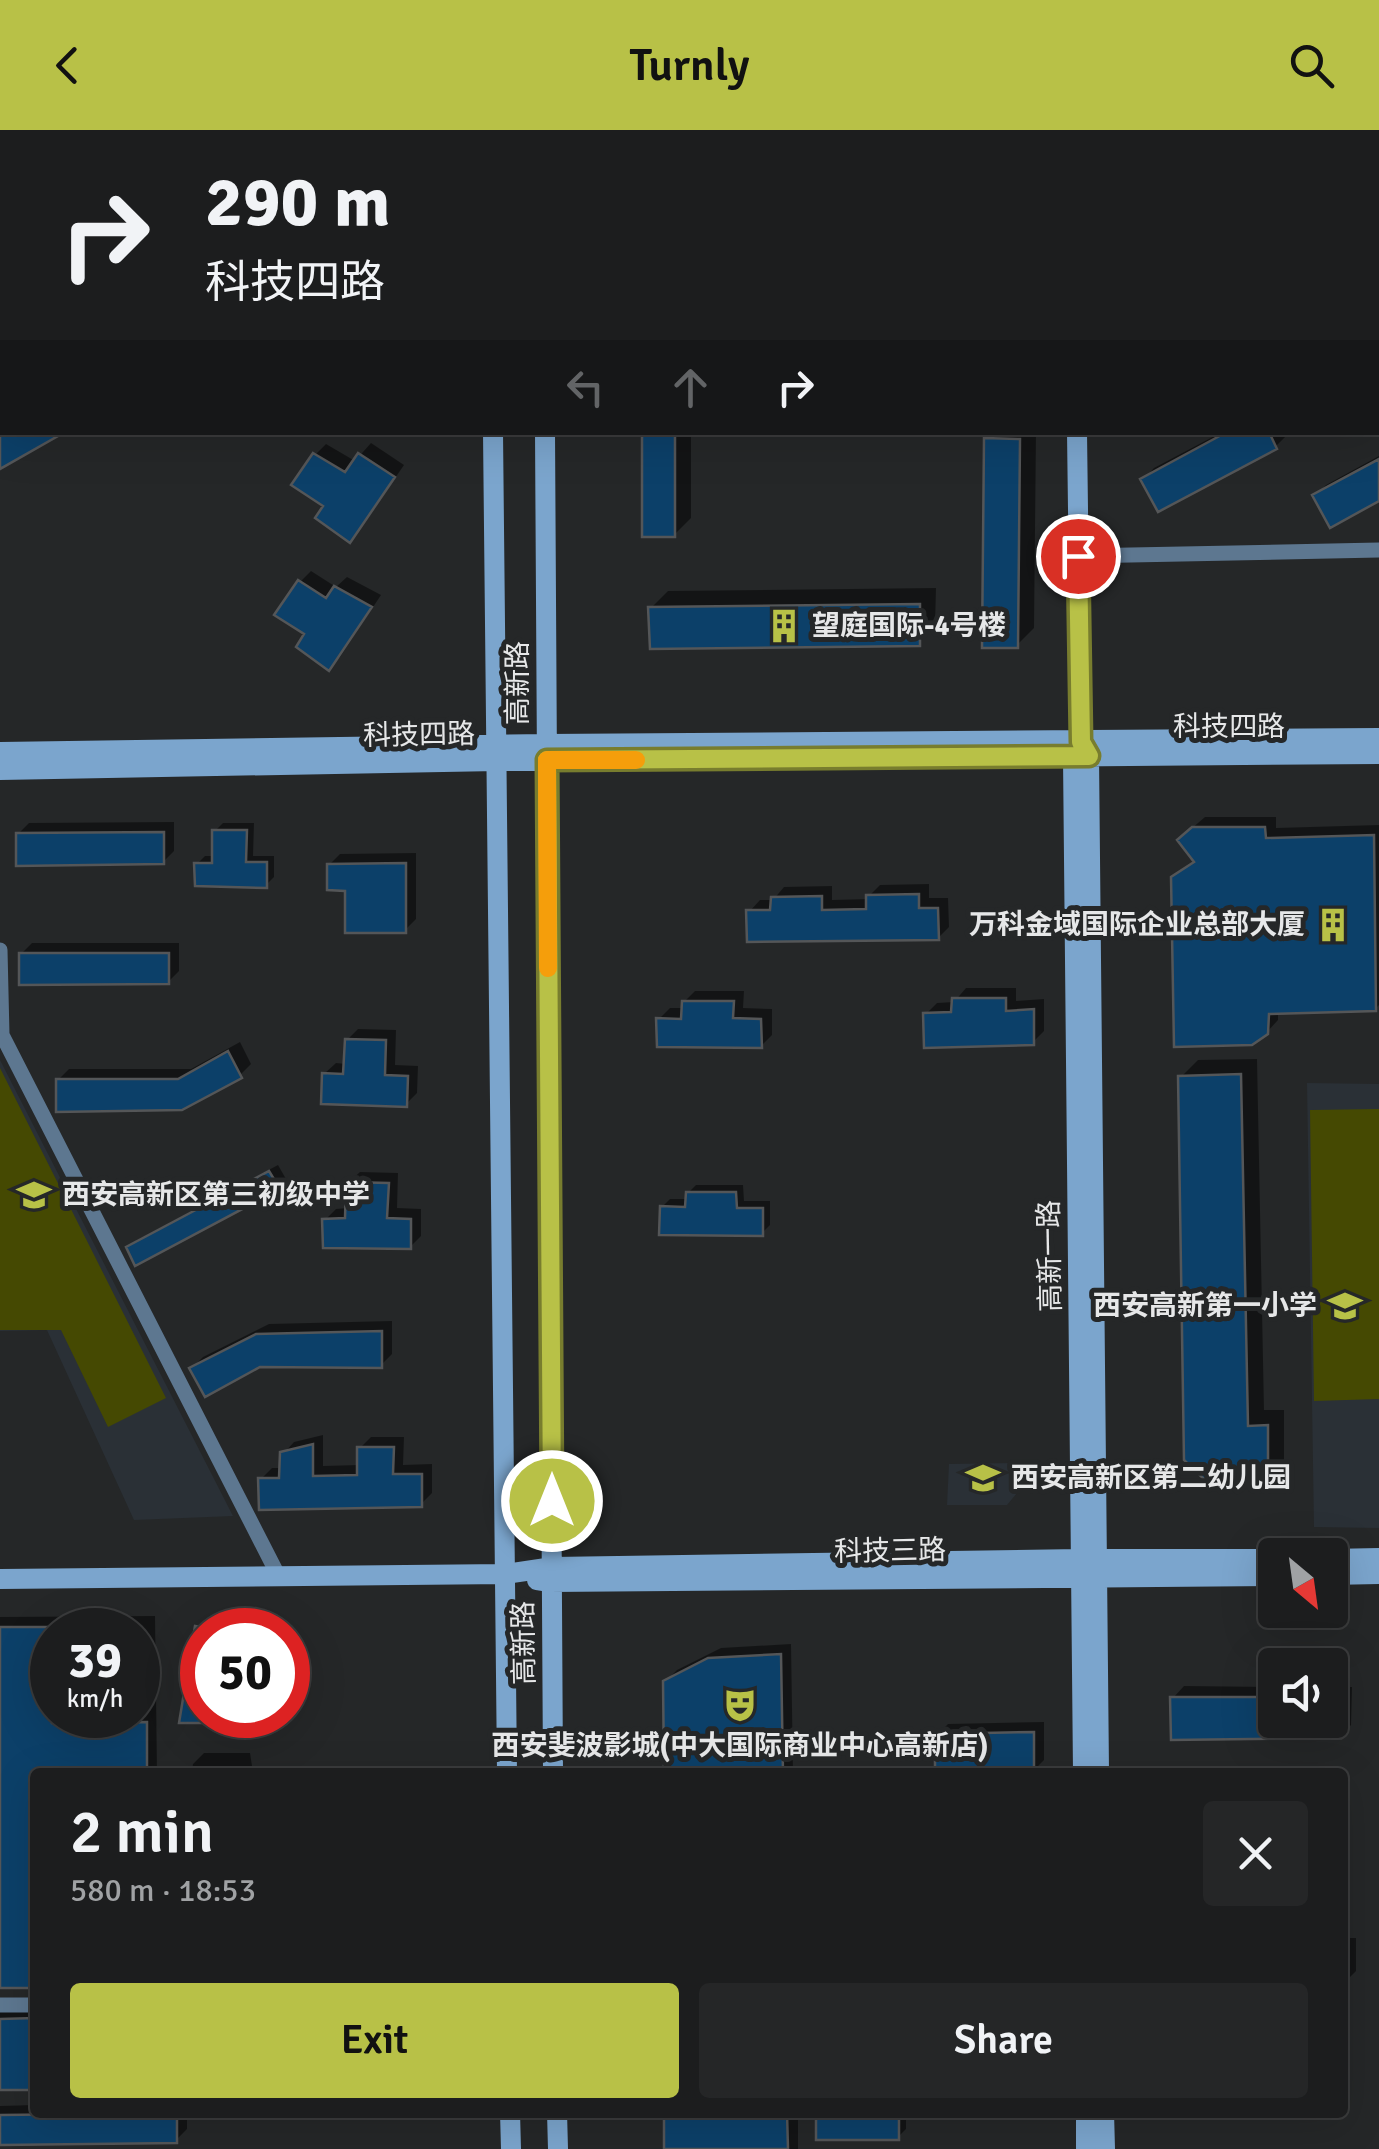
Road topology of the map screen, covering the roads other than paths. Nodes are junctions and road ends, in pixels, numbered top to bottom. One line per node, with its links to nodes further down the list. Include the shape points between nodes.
1 (493, 435): 10 (street, 高新路)
2 (545, 435): 8 (street, 高新路)
3 (1078, 435): 5 (street, 高新一路)
4 (1379, 550): 5 (street)
5 (1078, 556): 9 (street, 高新一路)
6 (1379, 738): 9 (street, 科技四路)
7 (0, 752): 10 (street, 科技四路)
8 (546, 752): 9 (street, 科技四路); 10 (street, 科技四路); 19 (street, 高新路)
9 (1081, 752): 11 (street, 科技四路); 17 (street, 高新一路)
10 (497, 753): 12 (street, 科技四路); 18 (street, 高新路)
11 (1379, 754)
12 (0, 770)
13 (0, 950): 21 (street, via 2,1035)
14 (1379, 1558): 15 (street)
15 (1348, 1559)
16 (1258, 1560): 17 (street, 科技三路)
17 (1089, 1569): 19 (street, 科技三路); 22 (street, 科技三路); 27 (street, 高新一路); 28 (street, 高新一路)
18 (506, 1574): 19 (street, 科技三路); 21 (street, 科技三路); 25 (street, 高新路)
19 (551, 1574): 26 (street, 高新路)
20 (1379, 1574): 23 (street)
21 (278, 1575): 24 (street, 科技三路)
22 (1258, 1575)
23 (1348, 1575)
24 (0, 1579)
25 (508, 1768)
26 (553, 1768)
27 (1083, 1768)
28 (1100, 1768)
29 (0, 2005): 30 (street)
30 (30, 2005)
31 (510, 2118): 35 (street)
32 (558, 2118): 36 (street)
33 (1086, 2118): 37 (street)
34 (1104, 2118): 38 (street)
35 (510, 2149)
36 (558, 2149)
37 (1086, 2149)
38 (1105, 2149)

